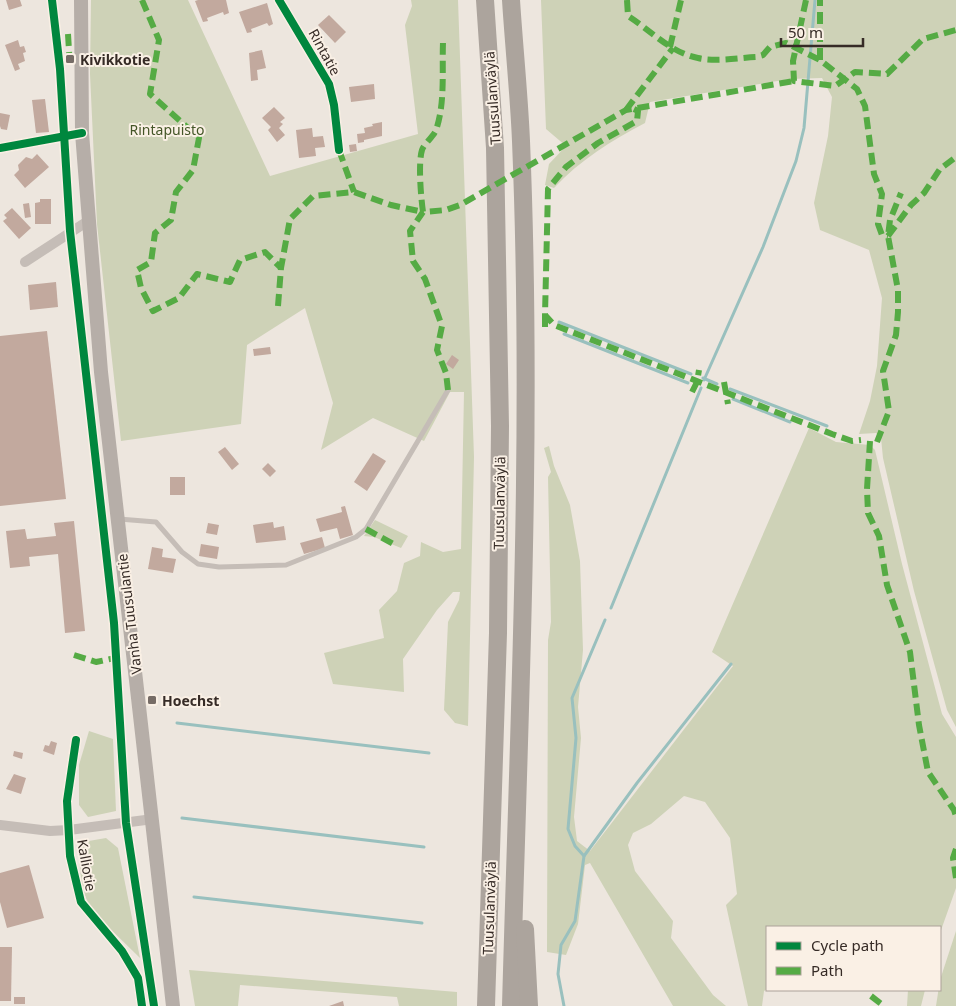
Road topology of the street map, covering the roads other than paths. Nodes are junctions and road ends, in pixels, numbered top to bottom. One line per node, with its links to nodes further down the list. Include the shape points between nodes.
1 (80, 0): 5 (main road, Vanha Tuusulantie)
2 (279, 0): 7 (street, Rintatie, via 329,84)
3 (485, 0): 19 (highway, Tuusulanväylä, via 495,148 500,426 498,634)
4 (511, 0): 16 (highway, Tuusulanväylä, via 521,141 526,428)
5 (82, 133): 6 (street); 8 (main road, Vanha Tuusulantie)
6 (0, 148)
7 (339, 150)
8 (88, 221): 9 (street); 11 (main road, Vanha Tuusulantie)
9 (25, 262)
10 (448, 390): 11 (lane, via 366,529 321,553 286,565 219,567 198,564 182,552 156,522)
11 (118, 519): 13 (main road, Vanha Tuusulantie)
12 (76, 740): 15 (street, Kalliotie, via 67,801)
13 (153, 819): 15 (street); 18 (main road, Vanha Tuusulantie)
14 (0, 825): 15 (street)
15 (69, 830): 17 (street, Kalliotie, via 70,856 81,902 122,951 138,978)
16 (516, 850): 20 (highway, Tuusulanväylä); 21 (highway)
17 (142, 1006)
18 (173, 1006)
19 (486, 1006)
20 (511, 1006)
21 (529, 1006)

